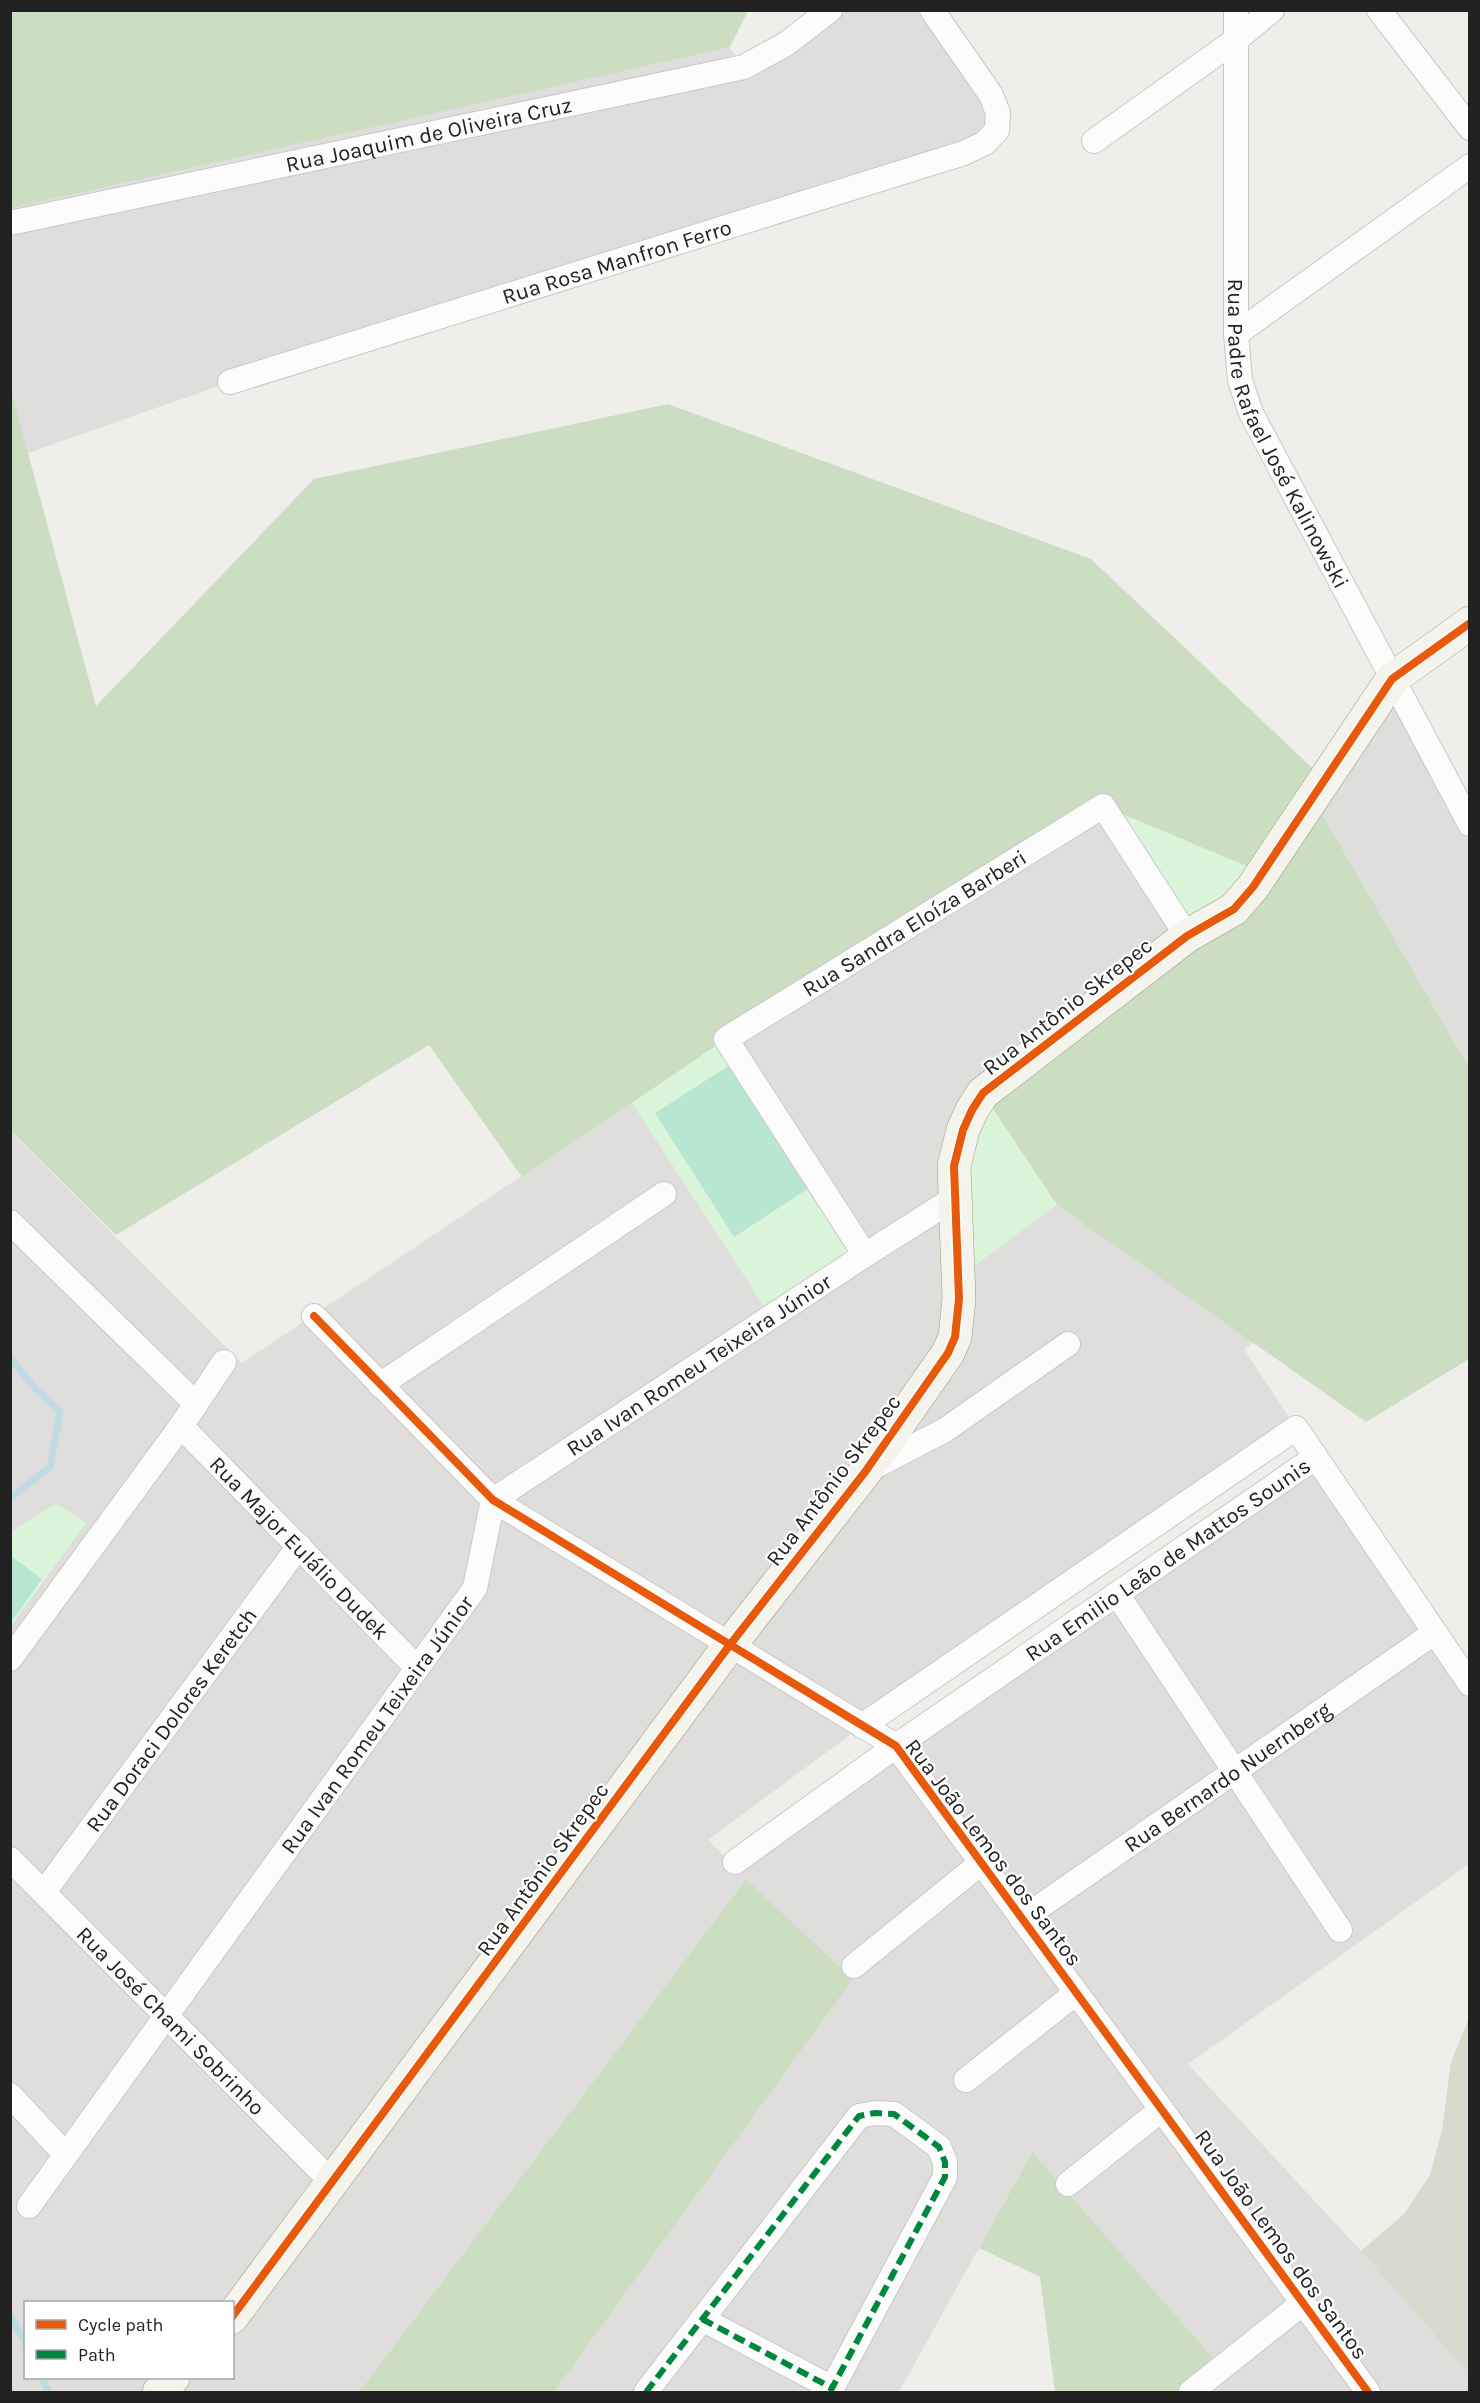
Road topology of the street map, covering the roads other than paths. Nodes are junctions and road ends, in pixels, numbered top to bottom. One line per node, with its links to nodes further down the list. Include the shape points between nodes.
1 (830, 10): 10 (street, Rua Joaquim de Oliveira Cruz, via 786,44 744,67)
2 (932, 10): 12 (street, Rua Rosa Manfron Ferro, via 991,95 998,113 997,130 984,143 964,153)
3 (1236, 10): 6 (street, Rua Padre Rafael José Kalinowski)
4 (1272, 10): 6 (street)
5 (1379, 10): 7 (street)
6 (1237, 39): 8 (street); 11 (street, Rua Padre Rafael José Kalinowski)
7 (1470, 128)
8 (1094, 141)
9 (1470, 166): 11 (street)
10 (10, 223)
11 (1236, 334): 14 (street, Rua Padre Rafael José Kalinowski, via 1240,380 1251,412)
12 (230, 382)
13 (1470, 623): 14 (street)
14 (1392, 679): 15 (street, Rua Padre Rafael José Kalinowski); 16 (street, Rua Antônio Skrepec, via 1253,887 1234,909)
15 (1470, 824)
16 (1187, 936): 18 (street, Rua Antônio Skrepec, via 983,1093 958,1148); 20 (street, Rua Sandra Eloíza Barberi, via 1104,806 726,1039)
17 (664, 1194): 24 (street)
18 (955, 1198): 20 (street, Rua Ivan Romeu Teixeira Júnior); 28 (street, Rua Antônio Skrepec, via 960,1299 954,1337 938,1369)
19 (10, 1222): 25 (street)
20 (865, 1255): 29 (street, Rua Ivan Romeu Teixeira Júnior)
21 (314, 1316): 24 (street, Rua João Lemos dos Santos)
22 (1068, 1344): 28 (street, via 945,1430)
23 (224, 1362): 25 (street)
24 (380, 1385): 29 (street, Rua João Lemos dos Santos)
25 (196, 1404): 26 (street)
26 (182, 1426): 30 (street, Rua Major Eulálio Dudek); 36 (street)
27 (1316, 1457): 31 (street, Rua Emilio Leão de Mattos Sounis); 32 (street, Rua Emilio Leão de Mattos Sounis, via 1296,1428); 33 (street)
28 (865, 1472): 34 (street, Rua Antônio Skrepec)
29 (493, 1500): 34 (street, Rua João Lemos dos Santos); 37 (street, Rua Ivan Romeu Teixeira Júnior, via 475,1588)
30 (299, 1546): 37 (street, Rua Major Eulálio Dudek); 45 (street, Rua Doraci Dolores Keretch)
31 (1117, 1594): 35 (street, Rua Emilio Leão de Mattos Sounis); 41 (street)
32 (1010, 1624): 35 (street); 39 (street, Rua Emilio Leão de Mattos Sounis)
33 (1434, 1633): 38 (street); 41 (street, Rua Bernardo Nuernberg)
34 (729, 1646): 39 (street, Rua João Lemos dos Santos); 55 (street, Rua Antônio Skrepec)
35 (1030, 1653): 40 (street, Rua Emilio Leão de Mattos Sounis)
36 (10, 1659)
37 (417, 1668): 50 (street, Rua Ivan Romeu Teixeira Júnior)
38 (1470, 1684)
39 (862, 1726): 40 (street, Rua João Lemos dos Santos)
40 (896, 1746): 43 (street, Rua Emilio Leão de Mattos Sounis); 44 (street, Rua João Lemos dos Santos)
41 (1234, 1772): 46 (street, Rua Bernardo Nuernberg); 47 (street)
42 (10, 1859): 45 (street, Rua José Chami Sobrinho)
43 (735, 1862)
44 (981, 1863): 46 (street, Rua João Lemos dos Santos); 48 (street)
45 (44, 1893): 50 (street, Rua José Chami Sobrinho)
46 (1022, 1919): 49 (street, Rua João Lemos dos Santos)
47 (1340, 1930)
48 (854, 1966)
49 (1076, 1993): 51 (street); 53 (street, Rua João Lemos dos Santos)
50 (166, 2016): 54 (street, Rua Ivan Romeu Teixeira Júnior); 55 (street, Rua José Chami Sobrinho)
51 (966, 2080)
52 (10, 2095): 54 (street)
53 (1161, 2110): 56 (street); 58 (street, Rua João Lemos dos Santos)
54 (66, 2154): 57 (street, Rua Ivan Romeu Teixeira Júnior)
55 (333, 2183): 59 (street, Rua Antônio Skrepec)
56 (1068, 2184)
57 (29, 2206)
58 (1303, 2303): 65 (street); 66 (street, Rua João Lemos dos Santos)
59 (234, 2314)
60 (702, 2319): 62 (street); 62 (street, via 859,2116 894,2114 939,2147 945,2176); 64 (street)
61 (172, 2379): 63 (street)
62 (831, 2390)
63 (159, 2392)
64 (646, 2392)
65 (1191, 2392)
66 (1368, 2392)

